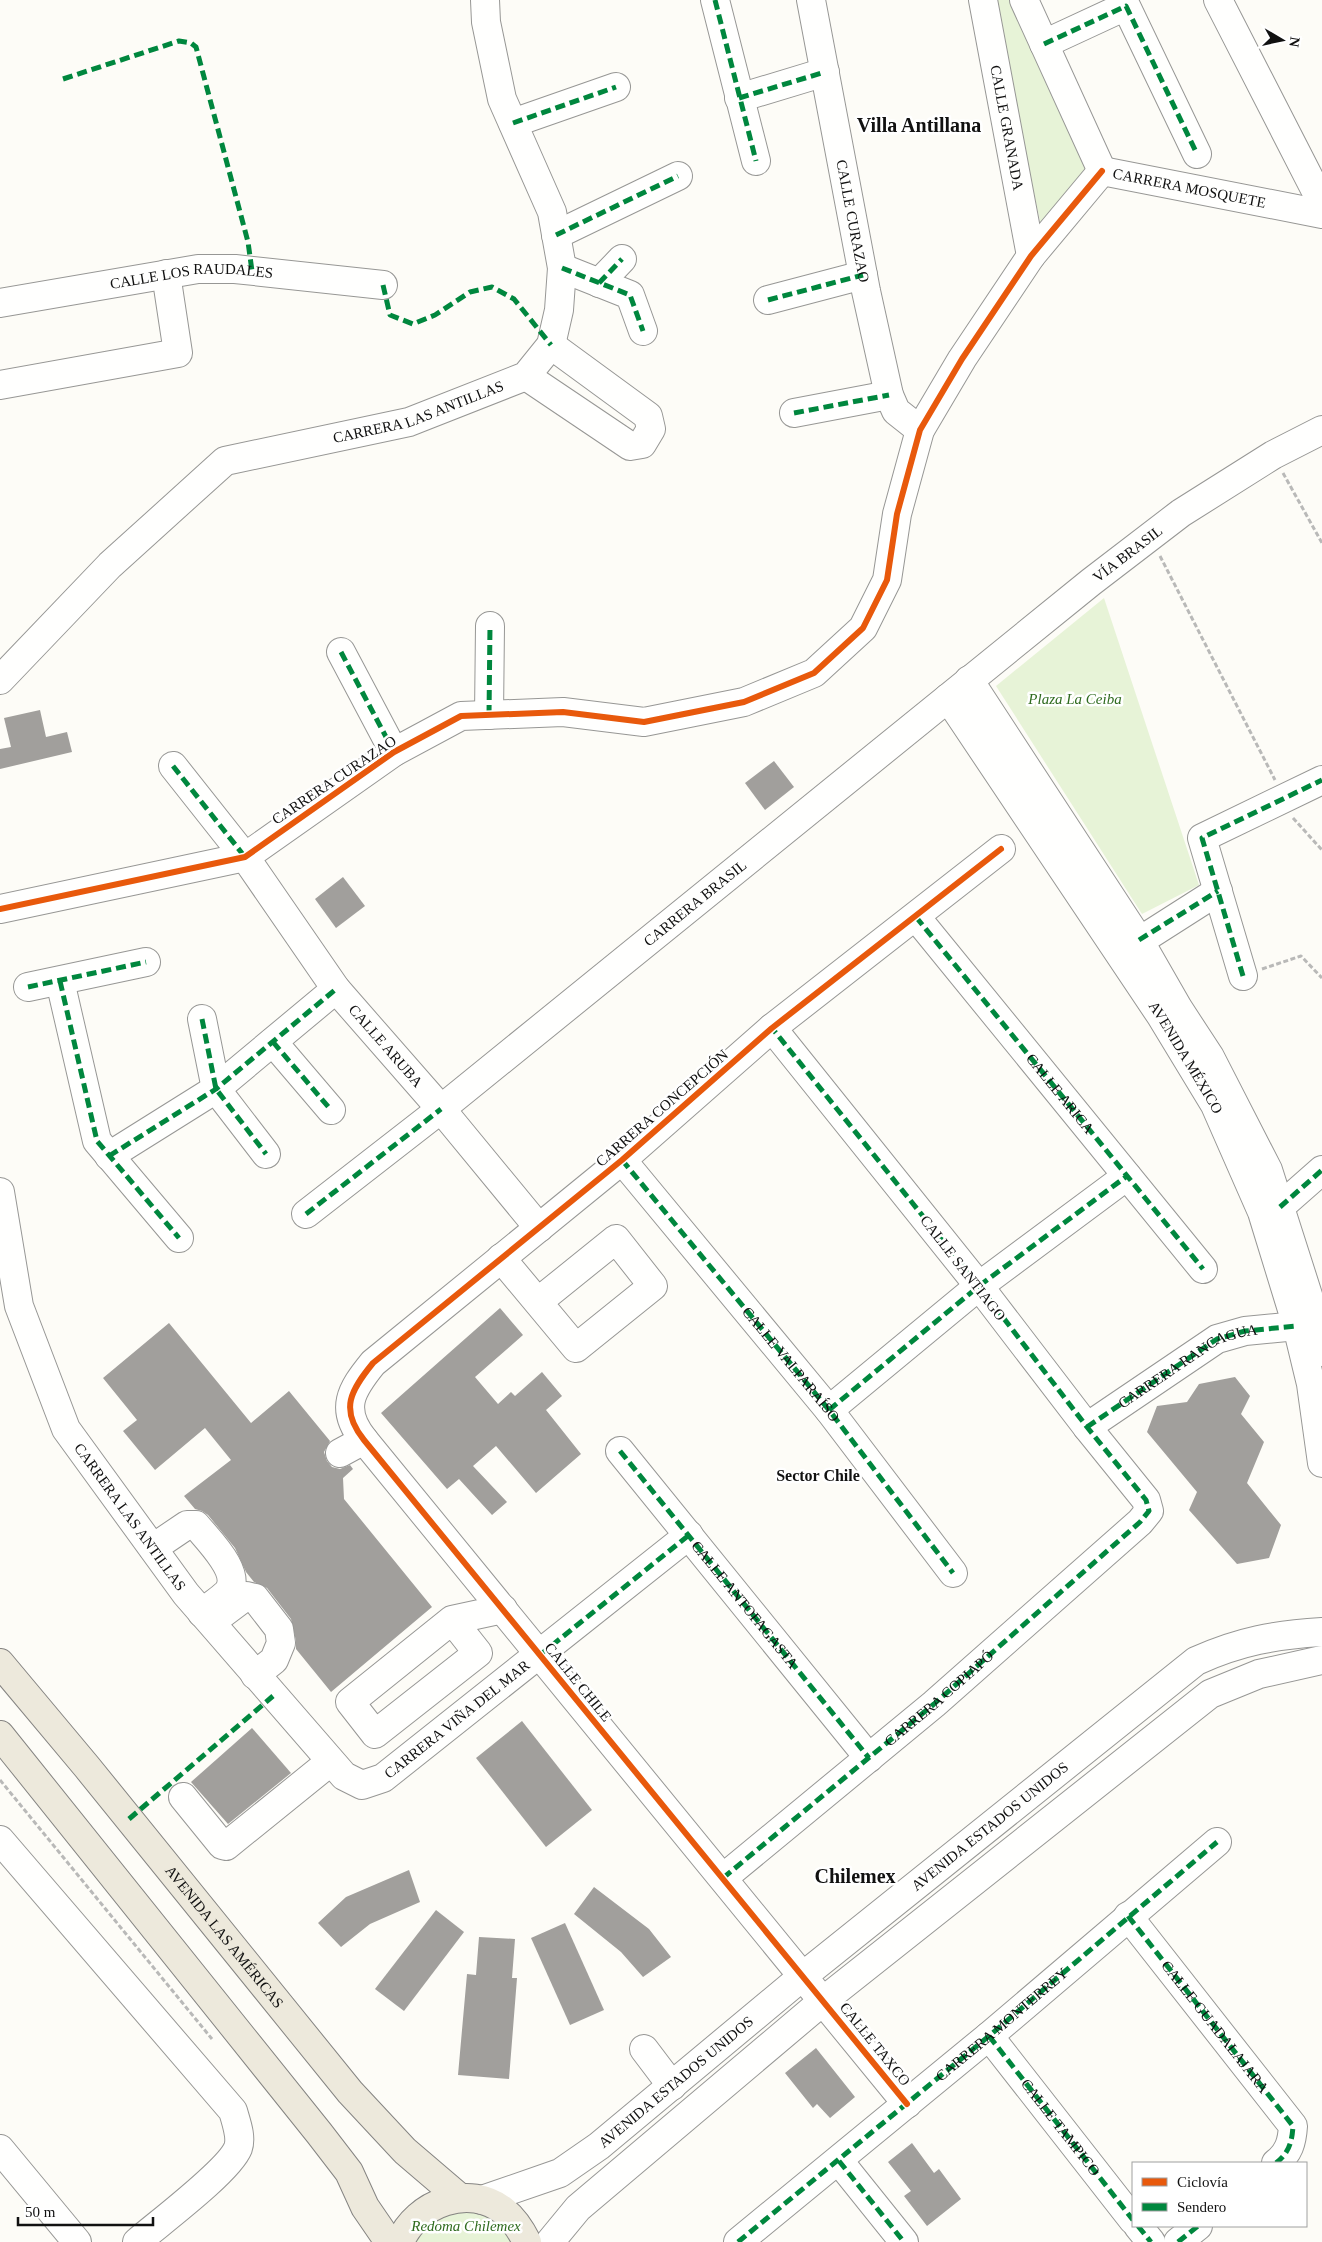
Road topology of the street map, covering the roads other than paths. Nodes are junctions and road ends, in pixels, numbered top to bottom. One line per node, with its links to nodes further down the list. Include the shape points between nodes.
1 (486, 0): 11 (street, CARRERA LAS ANTILLAS, via 486,22 502,99)
2 (715, 0): 10 (street)
3 (811, 0): 8 (street, CALLE CURAZAO)
4 (983, 0): 19 (street, CALLE GRANADA)
5 (1024, 0): 7 (street)
6 (1218, 0): 16 (street)
7 (1044, 44): 12 (street, via 1126,6); 14 (street)
8 (825, 72): 10 (street); 23 (street, CALLE CURAZAO)
9 (616, 87): 11 (street)
10 (739, 98): 13 (street)
11 (513, 123): 18 (street, CARRERA LAS ANTILLAS, via 552,212)
12 (1196, 154)
13 (756, 161)
14 (1102, 172): 17 (street, CARRERA MOSQUETE); 19 (street, CARRERA MOSQUETE)
15 (678, 176): 18 (street)
16 (1318, 188)
17 (1322, 214)
18 (556, 235): 21 (street, CARRERA LAS ANTILLAS)
19 (1031, 256): 34 (street, CARRERA MOSQUETE, via 962,359)
20 (622, 259): 24 (street)
21 (562, 268): 24 (street); 29 (street, CARRERA LAS ANTILLAS, via 559,310)
22 (166, 274): 25 (street, CALLE LOS RAUDALES, via 198,269 235,269); 27 (street, CALLE LOS RAUDALES); 31 (street, via 178,353)
23 (864, 275): 26 (street); 32 (street, CALLE CURAZAO)
24 (599, 283): 28 (street, via 630,295)
25 (383, 284)
26 (768, 300)
27 (0, 303)
28 (642, 331)
29 (551, 345): 30 (street, CARRERA LAS ANTILLAS); 30 (street, via 648,416 651,429 642,444 630,446)
30 (526, 376): 38 (street, CARRERA LAS ANTILLAS, via 410,422 225,460 110,565)
31 (0, 385)
32 (889, 395): 33 (street); 34 (street, CALLE CURAZAO, via 896,411)
33 (794, 413)
34 (920, 430): 41 (street, CARRERA CURAZAO, via 897,514 886,580 863,628 814,673 744,702 644,722 562,712)
35 (1322, 430): 39 (street, VÍA BRASIL, via 1273,455 1181,513)
36 (490, 626): 41 (street)
37 (341, 652): 42 (street)
38 (0, 680)
39 (969, 680): 40 (street, VÍA BRASIL); 50 (street, AVENIDA MÉXICO)
40 (948, 698): 50 (street, AVENIDA MÉXICO); 60 (street, CARRERA BRASIL)
41 (489, 715): 42 (street, CARRERA CURAZAO, via 461,716)
42 (394, 752): 46 (street, CARRERA CURAZAO)
43 (173, 766): 46 (street, CALLE ARUBA)
44 (1322, 780): 47 (street, via 1202,838)
45 (1001, 849): 49 (street, CARRERA CONCEPCIÓN)
46 (244, 857): 48 (street); 55 (street, CALLE ARUBA)
47 (1218, 891): 50 (street); 52 (street)
48 (0, 909)
49 (916, 917): 57 (street, CARRERA CONCEPCIÓN); 66 (street, CALLE ARICA)
50 (1129, 947): 68 (street, AVENIDA MÉXICO, via 1178,1008 1210,1057 1268,1170); 76 (street, AVENIDA MÉXICO, via 1161,1016 1214,1105)
51 (146, 962): 53 (street)
52 (1243, 976)
53 (60, 981): 54 (street); 63 (street, via 98,1141)
54 (28, 987)
55 (336, 989): 58 (street); 60 (street, CALLE ARUBA)
56 (202, 1019): 59 (street)
57 (772, 1028): 64 (street, CARRERA CONCEPCIÓN); 74 (street, CALLE SANTIAGO)
58 (273, 1042): 59 (street); 61 (street)
59 (216, 1089): 62 (street); 63 (street)
60 (441, 1109): 69 (street, CARRERA BRASIL); 70 (street, CALLE ARUBA)
61 (331, 1110)
62 (266, 1154)
63 (109, 1156): 71 (street)
64 (622, 1160): 70 (street, CARRERA CONCEPCIÓN); 79 (street, CALLE VALPARAÍSO)
65 (1322, 1170): 68 (street)
66 (1127, 1176): 73 (street, CALLE ARICA); 74 (street)
67 (0, 1192): 87 (street, CARRERA LAS ANTILLAS, via 19,1306 66,1429)
68 (1280, 1207): 76 (street, AVENIDA MÉXICO)
69 (306, 1214)
70 (539, 1228): 72 (street, CARRERA CONCEPCIÓN)
71 (179, 1238)
72 (502, 1258): 75 (street); 78 (street, CARRERA CONCEPCIÓN, via 373,1363 356,1384)
73 (1203, 1269)
74 (979, 1286): 79 (street); 80 (street, CALLE SANTIAGO)
75 (539, 1301)
76 (1311, 1320): 77 (street, AVENIDA MÉXICO); 80 (street, CARRERA RANCAGUA, via 1217,1339); 84 (street, AVENIDA MÉXICO, via 1311,1384)
77 (1322, 1352)
78 (351, 1398): 81 (street, CALLE CHILE, via 351,1417)
79 (829, 1410): 88 (street, CALLE VALPARAÍSO)
80 (1087, 1427): 85 (street, CALLE SANTIAGO, via 1146,1500)
81 (364, 1440): 83 (street); 89 (street, CALLE CHILE)
82 (620, 1451): 86 (street, CALLE ANTOFAGASTA)
83 (340, 1453)
84 (1322, 1463)
85 (1149, 1511): 98 (street, CARRERA COPIAPÓ, via 949,1691)
86 (689, 1535): 93 (street, CARRERA VIÑA DEL MAR); 98 (street, CALLE ANTOFAGASTA)
87 (152, 1548): 90 (street, CARRERA LAS ANTILLAS); 90 (street, via 187,1525 196,1525 223,1557 232,1583)
88 (953, 1573)
89 (503, 1609): 91 (street); 93 (street, CALLE CHILE)
90 (206, 1618): 96 (street, CARRERA LAS ANTILLAS); 96 (street, via 246,1596 255,1598 279,1629 281,1643 274,1660)
91 (452, 1620)
92 (1322, 1632): 106 (street, AVENIDA ESTADOS UNIDOS, via 1277,1635 1227,1647 1196,1661)
93 (540, 1655): 100 (street, CARRERA VIÑA DEL MAR, via 382,1778); 104 (street, CALLE CHILE)
94 (1322, 1660): 107 (street, via 1259,1674 1210,1694)
95 (0, 1663): 115 (main road, AVENIDA LAS AMÉRICAS, via 350,2092 405,2151)
96 (255, 1675): 99 (street, CARRERA LAS ANTILLAS)
97 (0, 1735): 121 (main road, via 349,2172 365,2207)
98 (869, 1758): 104 (street, CARRERA COPIAPÓ)
99 (330, 1762): 100 (street, CARRERA LAS ANTILLAS, via 344,1776); 101 (street, via 226,1846)
100 (362, 1785)
101 (183, 1797)
102 (0, 1840): 120 (street, via 233,2111 239,2130 238,2147 228,2164)
103 (1217, 1842): 105 (street, CARRERA MONTERREY)
104 (722, 1878): 106 (street, CALLE CHILE)
105 (1128, 1916): 108 (street, CARRERA MONTERREY); 114 (street, CALLE GUADALAJARA, via 1292,2126 1292,2142)
106 (802, 1976): 107 (street, CALLE TAXCO); 110 (street, AVENIDA ESTADOS UNIDOS)
107 (823, 2001): 111 (street, CALLE TAXCO); 124 (street, via 578,2208)
108 (989, 2036): 111 (street, CARRERA MONTERREY); 116 (street, CALLE TAMPICO)
109 (644, 2049): 110 (street)
110 (672, 2086): 115 (street, AVENIDA ESTADOS UNIDOS, via 599,2146 560,2172)
111 (907, 2104): 113 (street, CARRERA MONTERREY)
112 (0, 2149): 119 (street)
113 (839, 2160): 125 (street, CARRERA MONTERREY); 126 (street)
114 (1277, 2162)
115 (471, 2199): 122 (main road, via 438,2203 419,2215); 123 (main road, via 503,2210 519,2226)
116 (1132, 2219)
117 (1139, 2227): 127 (street)
118 (1197, 2227): 128 (street)
119 (77, 2242)
120 (137, 2242)
121 (389, 2242)
122 (400, 2242)
123 (528, 2242)
124 (550, 2242)
125 (738, 2242)
126 (904, 2242)
127 (1151, 2242)
128 (1178, 2242)

